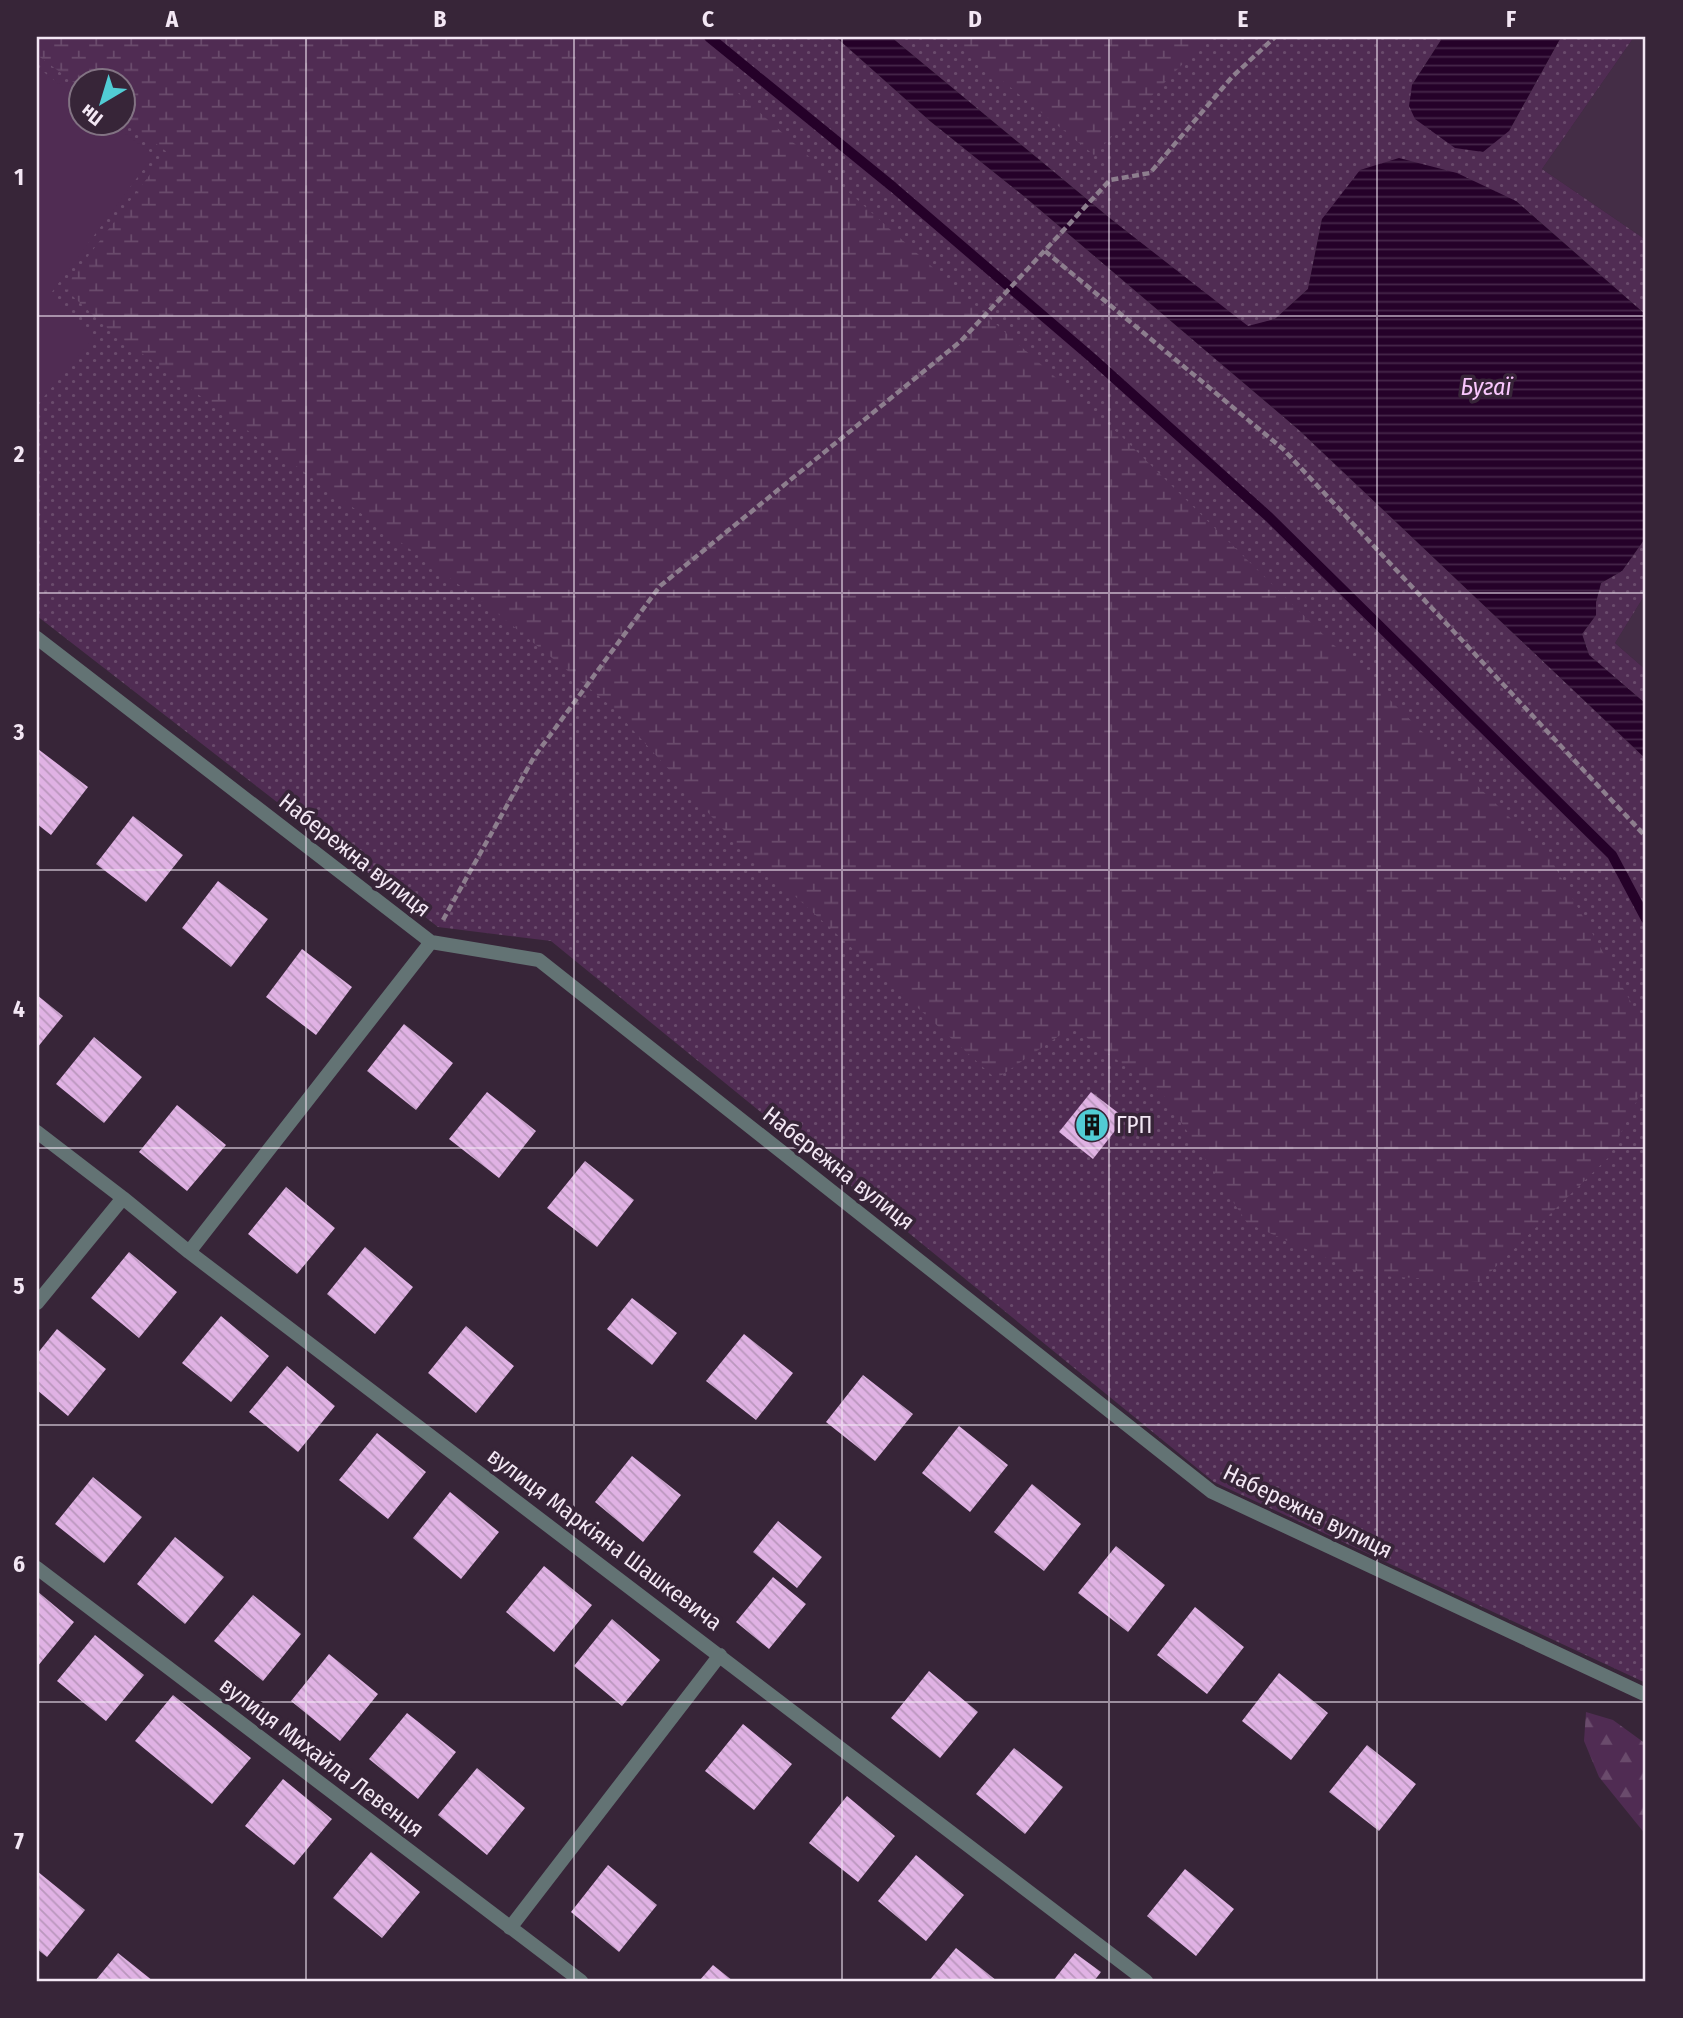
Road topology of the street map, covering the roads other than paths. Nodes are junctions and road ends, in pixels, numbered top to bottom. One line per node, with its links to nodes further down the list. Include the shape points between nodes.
1 (37, 638): 2 (street, Набережна вулиця)
2 (431, 942): 5 (street); 9 (street, Набережна вулиця, via 539,960 1212,1492)
3 (37, 1132): 4 (street, вулиця Маркіяна Шашкевича)
4 (123, 1198): 5 (street, вулиця Маркіяна Шашкевича); 6 (street)
5 (189, 1252): 8 (street, вулиця Маркіяна Шашкевича)
6 (37, 1304)
7 (37, 1568): 10 (street, вулиця Михайла Левенця)
8 (720, 1655): 10 (street); 12 (street, вулиця Маркіяна Шашкевича)
9 (1646, 1695)
10 (510, 1928): 11 (street, вулиця Михайла Левенця)
11 (580, 1981)
12 (1146, 1981)

